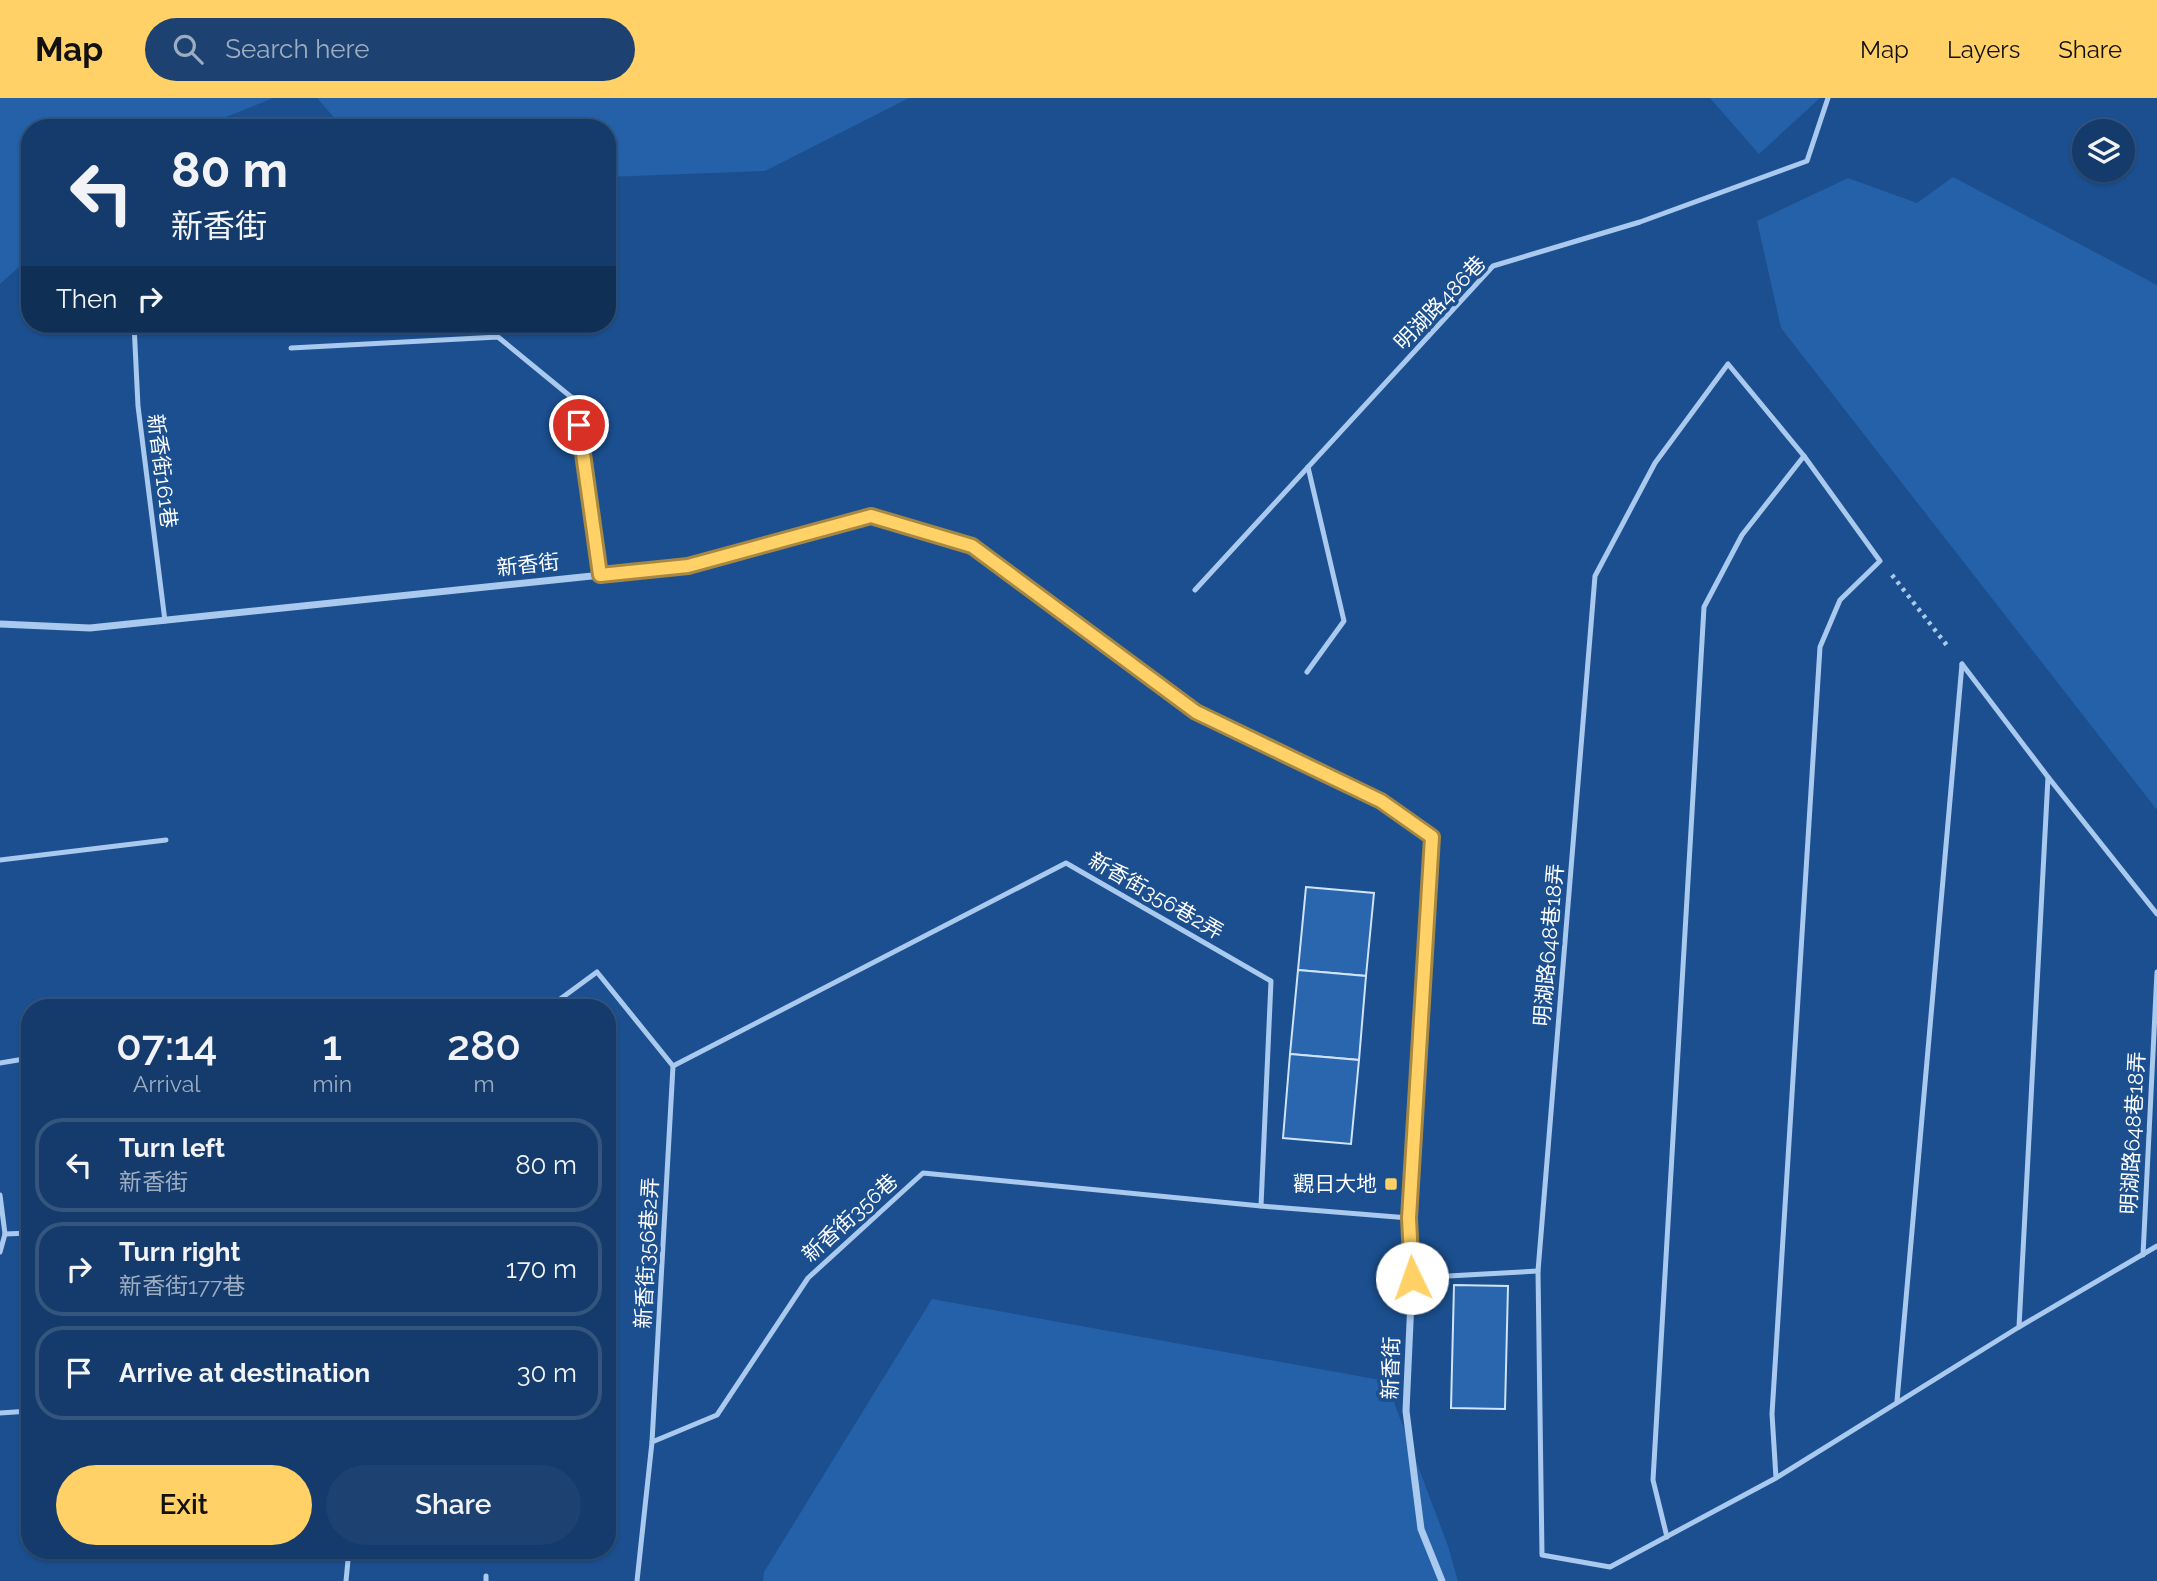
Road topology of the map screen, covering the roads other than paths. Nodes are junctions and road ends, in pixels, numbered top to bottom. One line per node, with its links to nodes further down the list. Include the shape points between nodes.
1 (1828, 98): 5 (lane, 明湖路486巷, via 1807,161 1640,222 1493,267)
2 (134, 333): 8 (lane, 新香街161巷, via 138,406)
3 (291, 348): 6 (lane, via 498,337 576,401)
4 (1804, 456): 28 (lane, 明湖路648巷18弄, via 1728,364 1655,463 1595,576); 35 (lane, 明湖路648巷18弄, via 1880,561 1840,600 1820,647 1772,1414); 36 (lane, via 1742,535 1704,607 1653,1480)
5 (1308, 467): 7 (lane, 明湖路486巷); 10 (lane, via 1344,621)
6 (600, 575): 8 (street, 新香街); 22 (street, 新香街, via 688,566 871,516 972,546 1196,712 1381,801 1432,837)
7 (1195, 590)
8 (165, 621): 9 (street, 新香街, via 90,628)
9 (0, 624)
10 (1307, 672)
11 (2048, 777): 14 (lane); 30 (lane); 31 (lane, via 1962,664)
12 (166, 840): 13 (lane)
13 (0, 860)
14 (2157, 914)
15 (2157, 972): 27 (lane, 明湖路648巷18弄)
16 (560, 999): 19 (lane, via 597,972)
17 (21, 1060): 18 (lane)
18 (0, 1063)
19 (673, 1066): 21 (lane, 新香街356巷2弄, via 1066,863 1272,981); 34 (lane, 新香街356巷2弄)
20 (0, 1195): 24 (lane)
21 (1261, 1206): 22 (lane, 新香街356巷); 34 (lane, 新香街356巷, via 923,1173 808,1278 717,1415)
22 (1409, 1218): 29 (street, 新香街)
23 (21, 1233): 24 (lane)
24 (5, 1234): 26 (lane)
25 (2157, 1246): 27 (lane, 明湖路648巷18弄)
26 (0, 1252)
27 (2143, 1255): 30 (lane, 明湖路648巷18弄)
28 (1538, 1271): 29 (lane); 36 (lane, 明湖路648巷18弄, via 1542,1555 1610,1567)
29 (1412, 1278): 40 (street, 新香街, via 1406,1411 1421,1529)
30 (2019, 1327): 31 (lane, 明湖路648巷18弄)
31 (1897, 1401): 35 (lane, 明湖路648巷18弄)
32 (21, 1412): 33 (lane)
33 (0, 1413)
34 (652, 1442): 39 (lane)
35 (1776, 1478): 36 (lane, 明湖路648巷18弄)
36 (1667, 1537)
37 (348, 1559): 38 (lane)
38 (346, 1581)
39 (637, 1581)
40 (1442, 1581)

